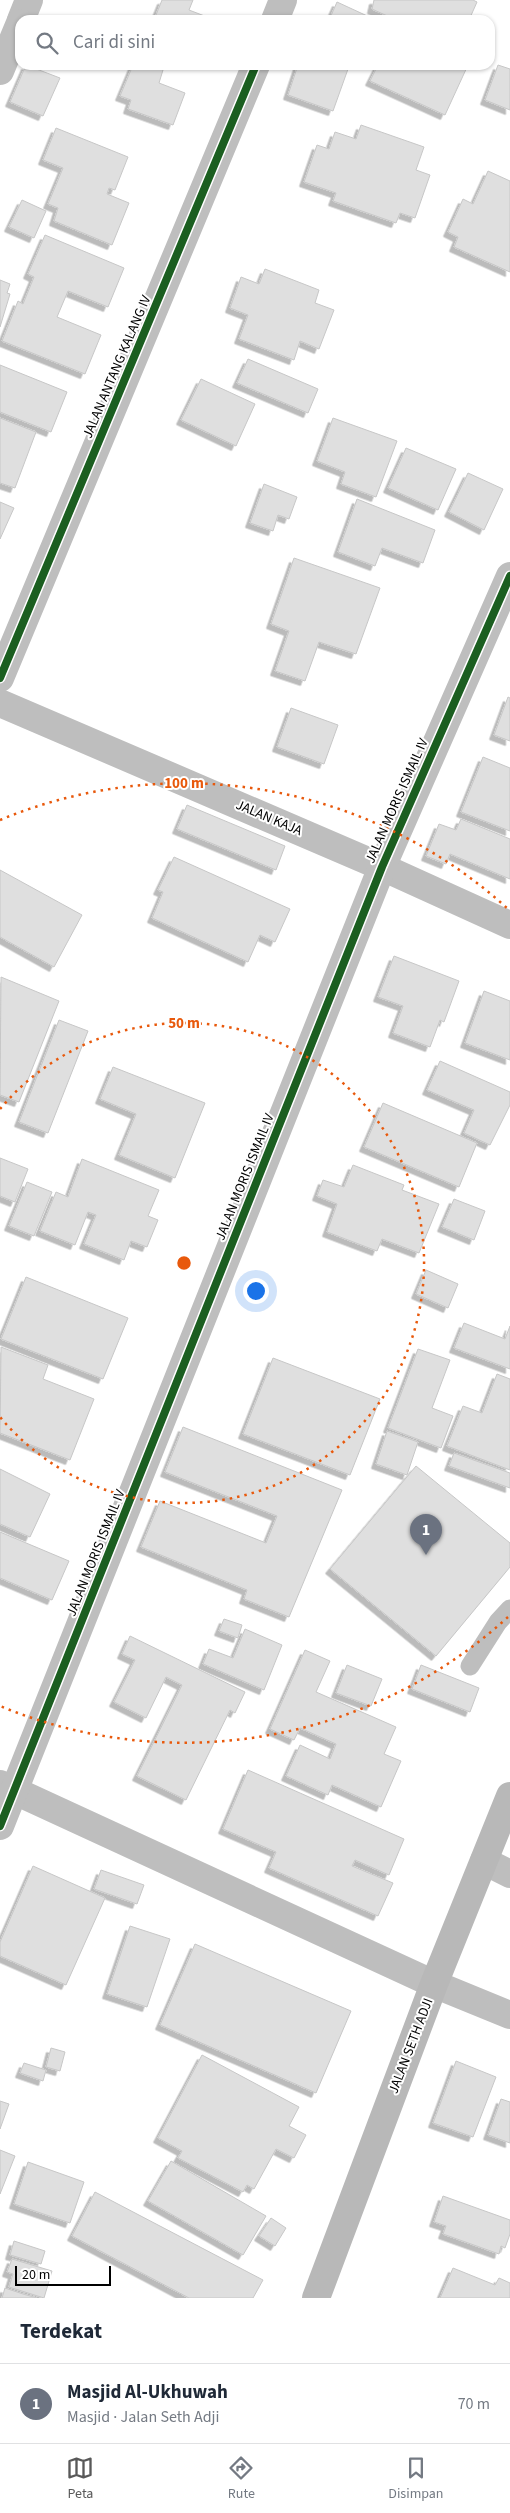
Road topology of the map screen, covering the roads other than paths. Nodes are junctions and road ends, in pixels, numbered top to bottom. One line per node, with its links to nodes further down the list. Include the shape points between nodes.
1 (29, 0): 3 (street)
2 (283, 0): 4 (street)
3 (23, 15)
4 (277, 15)
5 (15, 34): 7 (street)
6 (254, 70): 9 (street, JALAN ANTANG KALANG IV)
7 (0, 71)
8 (510, 576): 11 (street, JALAN MORIS ISMAIL IV)
9 (0, 678)
10 (0, 703): 11 (street, JALAN KAJA)
11 (382, 867): 12 (street, JALAN KAJA); 15 (street, JALAN MORIS ISMAIL IV)
12 (510, 925)
13 (510, 1609): 14 (lane)
14 (470, 1666)
15 (7, 1788): 17 (street, JALAN MORIS ISMAIL IV); 20 (street)
16 (510, 1796): 18 (street, JALAN SETH ADJI)
17 (0, 1826)
18 (484, 1861): 19 (street); 20 (street, JALAN SETH ADJI)
19 (510, 1874)
20 (434, 1984): 21 (street); 22 (street, JALAN SETH ADJI)
21 (510, 2015)
22 (316, 2298)

